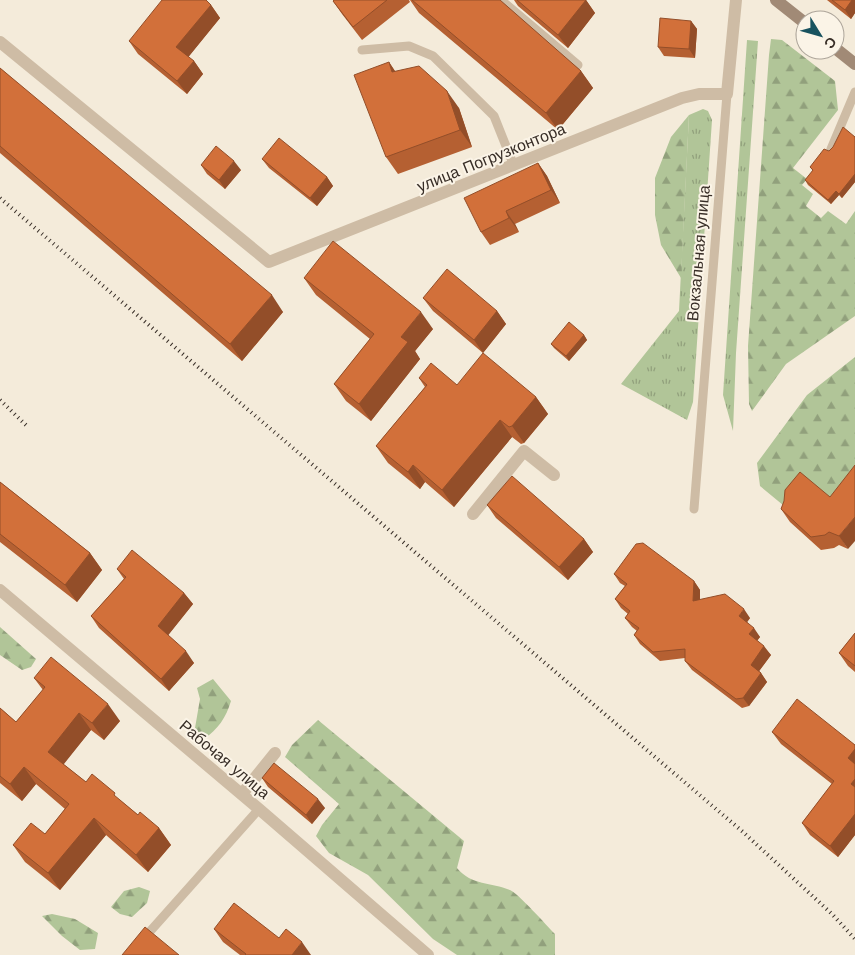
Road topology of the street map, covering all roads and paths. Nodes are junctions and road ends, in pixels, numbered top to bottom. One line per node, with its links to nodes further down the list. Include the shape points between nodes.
1 (501, 0): 9 (lane)
2 (736, 0): 11 (street, Вокзальная улица)
3 (776, 0): 4 (main road)
4 (795, 15)
5 (0, 42): 13 (street, улица Погрузконтора, via 269,262)
6 (362, 50): 13 (lane, via 409,46 433,56 494,116)
7 (845, 56): 8 (main road)
8 (855, 64)
9 (578, 65)
10 (855, 92): 12 (lane)
11 (727, 94): 13 (street, улица Погрузконтора, via 682,98); 15 (lane, Вокзальная улица)
12 (831, 149)
13 (514, 166)
14 (554, 475): 16 (street, via 524,451)
15 (694, 509)
16 (473, 514)
17 (0, 590): 19 (street, Рабочая улица)
18 (275, 753): 19 (street)
19 (242, 794): 20 (street, Рабочая улица)
20 (259, 809): 21 (lane); 22 (street, Рабочая улица)
21 (129, 955)
22 (428, 955)

